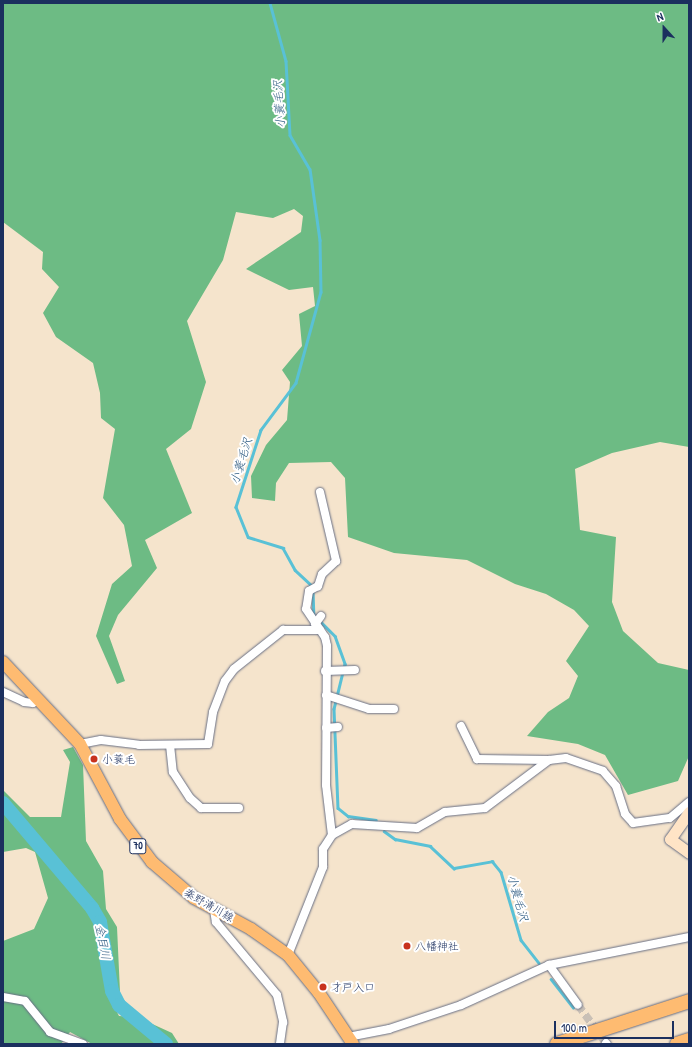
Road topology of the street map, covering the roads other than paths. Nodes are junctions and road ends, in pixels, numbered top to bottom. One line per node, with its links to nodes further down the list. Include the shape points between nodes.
1 (320, 492): 3 (street, via 336,561 322,574 318,586 309,591 306,609)
2 (321, 616): 3 (street)
3 (318, 627): 5 (street, via 327,646); 15 (street, via 277,632 225,681 213,712 208,744)
4 (3, 662): 9 (main road, 秦野清川線 / 70)
5 (325, 671): 6 (street); 8 (street)
6 (352, 671)
7 (3, 692): 9 (street, via 24,702 33,703)
8 (327, 696): 10 (street, via 369,709); 13 (street)
9 (38, 699): 14 (main road, 秦野清川線 / 70)
10 (394, 709)
11 (461, 726): 16 (street, via 477,759)
12 (338, 727): 13 (street)
13 (327, 728): 20 (street, via 326,785)
14 (80, 744): 15 (street, via 101,740); 22 (main road, 秦野清川線 / 70, via 134,842 178,886)
15 (170, 745): 18 (street, via 173,772 190,798 201,808)
16 (549, 760): 17 (street, via 566,758 603,771 616,786 625,814 633,822 670,818); 20 (street, via 485,808 445,812 422,827 356,824)
17 (689, 802)
18 (239, 808)
19 (689, 812): 21 (main road, via 670,839)
20 (332, 835): 24 (street, via 323,849 323,867)
21 (689, 853)
22 (214, 910): 24 (main road, 秦野清川線 / 70, via 251,929); 32 (street, via 216,922 277,995 283,1022)
23 (689, 936): 25 (street)
24 (288, 955): 30 (main road, 秦野清川線 / 70, via 320,993)
25 (549, 965): 28 (street); 30 (street, via 461,1005)
26 (3, 997): 31 (street, via 25,1000 50,1032)
27 (689, 1001): 33 (highway)
28 (578, 1005)
29 (689, 1040): 34 (highway)
30 (351, 1041)
31 (83, 1044)
32 (280, 1044)
33 (557, 1044)
34 (677, 1044)

